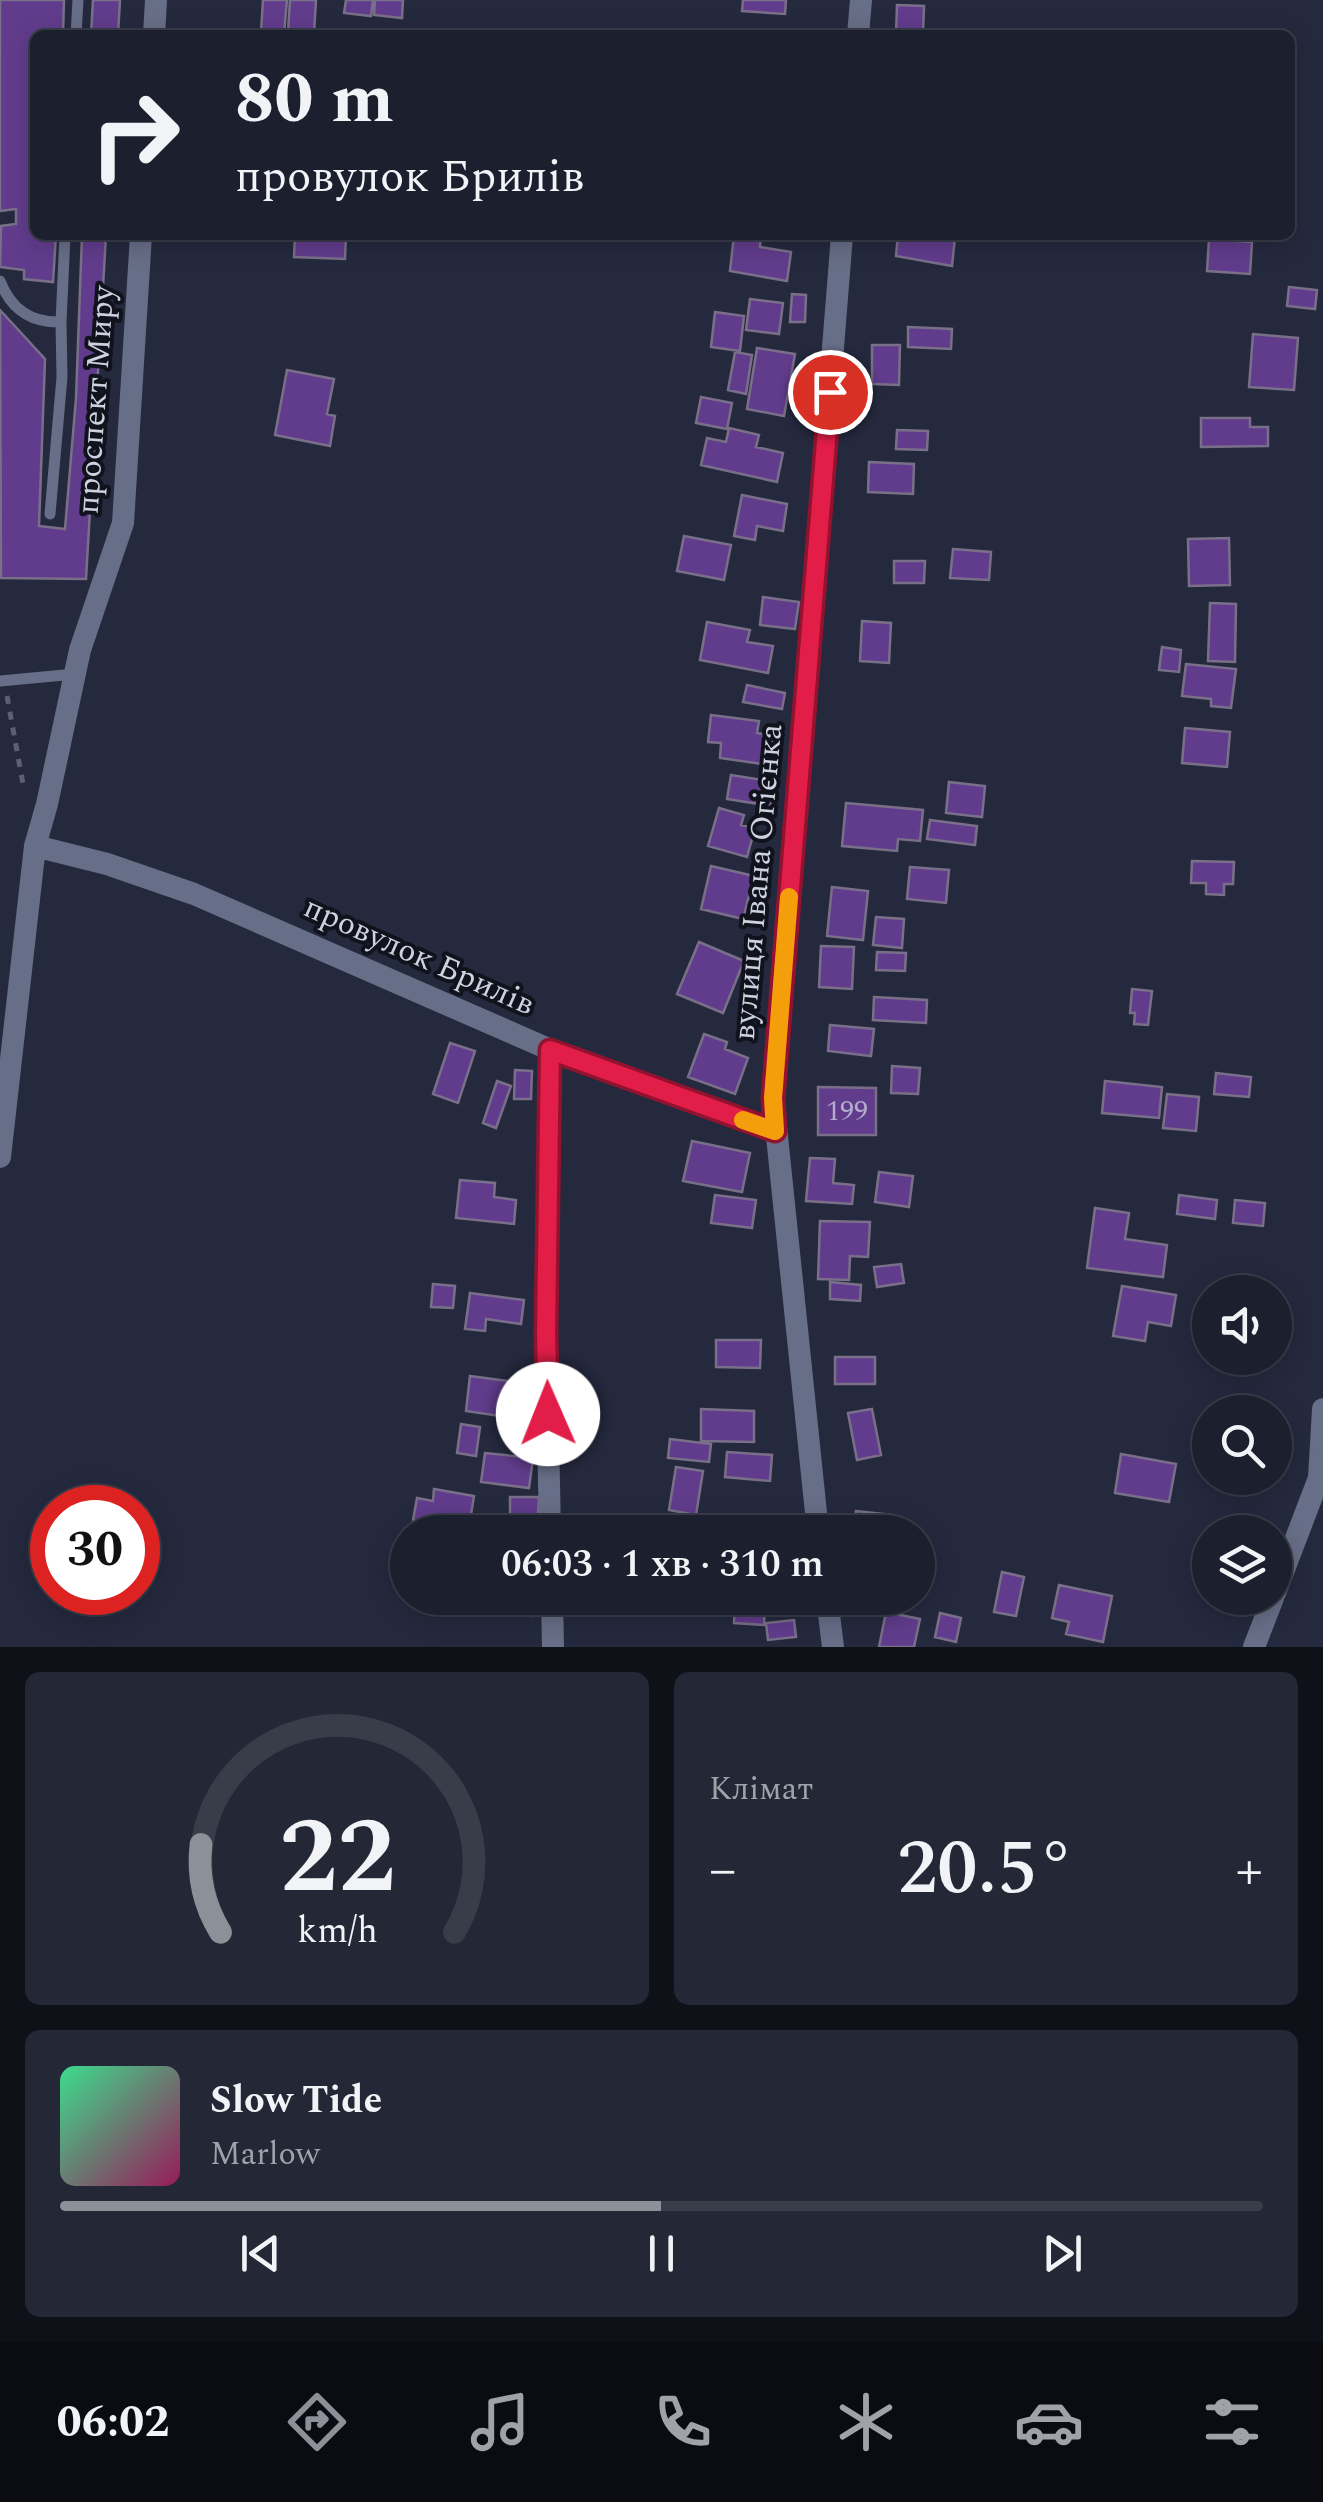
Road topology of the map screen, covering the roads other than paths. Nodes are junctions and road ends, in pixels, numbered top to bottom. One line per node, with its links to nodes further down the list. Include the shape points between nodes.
1 (78, 0): 4 (lane)
2 (156, 0): 5 (street)
3 (861, 0): 6 (street)
4 (76, 30)
5 (154, 30)
6 (858, 30)
7 (65, 240): 11 (lane)
8 (141, 240): 13 (street, проспект Миру, via 122,523)
9 (842, 240): 17 (street, вулиця Івана Огієнка)
10 (0, 281): 11 (lane, via 22,314)
11 (60, 322): 12 (lane)
12 (50, 514)
13 (75, 674): 14 (lane); 15 (street, проспект Миру)
14 (2, 680)
15 (35, 846): 16 (street, провулок Брилів, via 194,894); 18 (street, проспект Миру)
16 (550, 1050): 17 (street, провулок Брилів); 20 (street)
17 (775, 1131): 21 (street, вулиця Івана Огієнка)
18 (0, 1157)
19 (1323, 1409): 22 (street, via 1319,1478)
20 (550, 1515)
21 (816, 1515)
22 (1292, 1548)
23 (552, 1615): 26 (street)
24 (828, 1615): 27 (street)
25 (1266, 1615): 28 (street)
26 (553, 1647)
27 (833, 1647)
28 (1254, 1647)

